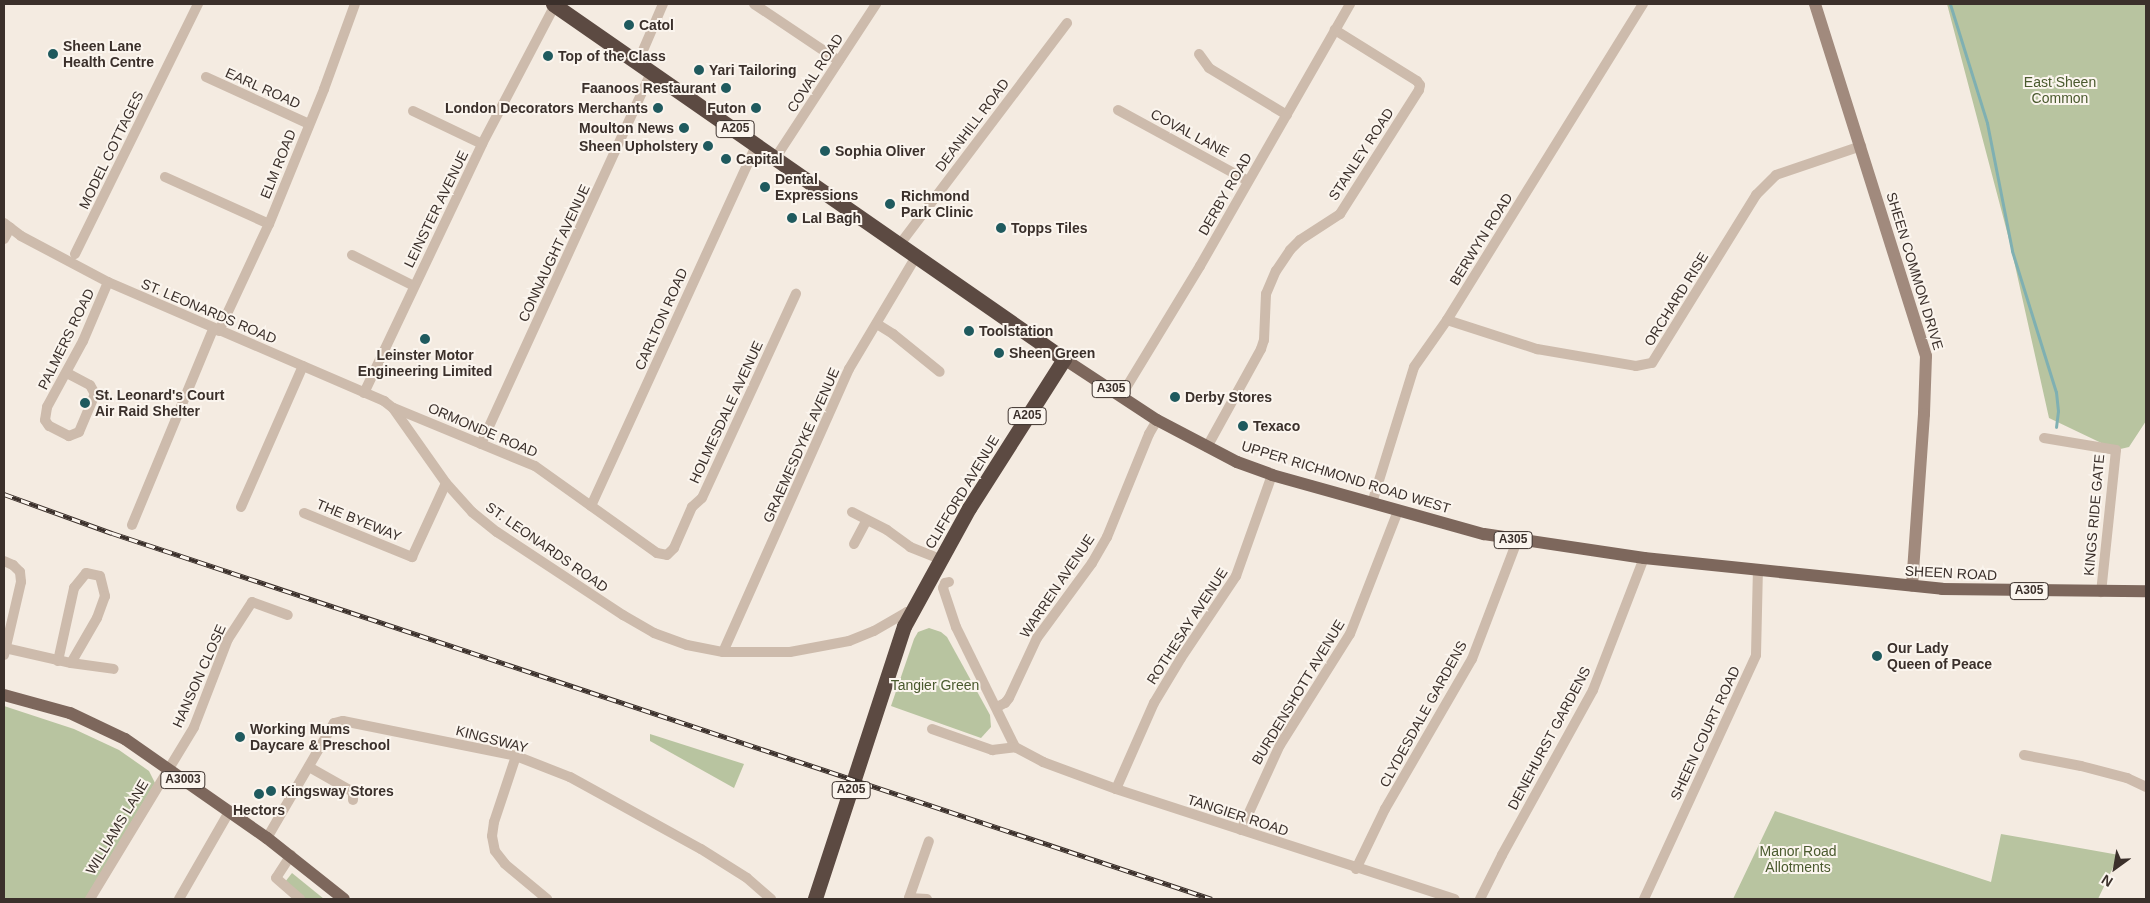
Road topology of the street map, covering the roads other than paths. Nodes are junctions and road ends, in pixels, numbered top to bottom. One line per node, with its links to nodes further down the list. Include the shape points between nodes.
1 (198, 4): 31 (street, MODEL COTTAGES)
2 (355, 4): 20 (street, ELM ROAD)
3 (663, 4): 14 (street)
4 (754, 4): 13 (street)
5 (876, 4): 13 (street, COVAL ROAD)
6 (1350, 4): 11 (street, DERBY ROAD)
7 (1643, 4): 37 (street, BERWYN ROAD)
8 (1815, 4): 23 (street, SHEEN COMMON DRIVE)
9 (554, 5): 14 (highway, UPPER RICHMOND ROAD WEST / A205); 21 (street, LEINSTER AVENUE)
10 (1067, 23): 30 (street, DEANHILL ROAD)
11 (1335, 30): 19 (street, DERBY ROAD); 50 (street, STANLEY ROAD, via 1417,81 1419,90 1340,214 1300,240 1276,271 1266,294 1261,349)
12 (1199, 54): 19 (street, via 1209,68)
13 (839, 60): 24 (street, COVAL ROAD)
14 (638, 62): 15 (highway, UPPER RICHMOND ROAD WEST / A205)
15 (651, 73): 22 (highway, UPPER RICHMOND ROAD WEST / A205); 49 (street, CONNAUGHT AVENUE)
16 (206, 77): 20 (street, EARL ROAD)
17 (1118, 110): 26 (street, COVAL LANE)
18 (413, 111): 21 (street, LEINSTER AVENUE)
19 (1286, 115): 26 (street, DERBY ROAD)
20 (309, 124): 27 (street, ELM ROAD)
21 (482, 144): 35 (street, LEINSTER AVENUE)
22 (757, 144): 24 (highway, UPPER RICHMOND ROAD WEST / A205); 54 (street, CARLTON ROAD)
23 (1861, 146): 37 (street, ORCHARD RISE, via 1776,175 1756,195 1652,363 1636,366 1537,349); 70 (street, SHEEN COMMON DRIVE, via 1926,356)
24 (776, 157): 30 (highway, UPPER RICHMOND ROAD WEST / A205)
25 (165, 177): 27 (street)
26 (1248, 181): 45 (street, DERBY ROAD)
27 (269, 224): 39 (street, ELM ROAD)
28 (7, 225): 29 (street); 34 (street, ST. LEONARDS ROAD, via 21,236)
29 (4, 239)
30 (900, 244): 32 (highway, UPPER RICHMOND ROAD WEST / A205)
31 (76, 254)
32 (917, 255): 38 (street, GRAEMESDYKE AVENUE); 40 (highway, UPPER RICHMOND ROAD WEST / A205)
33 (352, 256): 35 (street, LEINSTER AVENUE)
34 (108, 282): 39 (street, ST. LEONARDS ROAD); 43 (street, PALMERS ROAD)
35 (414, 286): 44 (street, LEINSTER AVENUE)
36 (796, 294): 63 (street, HOLMESDALE AVENUE, via 702,498 692,507 674,548 667,554)
37 (1447, 320): 53 (street, BERWYN ROAD, via 1414,367)
38 (877, 324): 42 (street); 77 (street, GRAEMESDYKE AVENUE, via 849,369)
39 (216, 330): 41 (street, ST. LEONARDS ROAD); 60 (street, ELM ROAD)
40 (1064, 359): 45 (main road, UPPER RICHMOND ROAD WEST / A305); 65 (highway, CLIFFORD AVENUE / A205, via 990,473)
41 (303, 366): 44 (street, ST. LEONARDS ROAD); 55 (street)
42 (940, 372)
43 (67, 373): 43 (street, PALMERS ROAD, via 47,407 45,420 49,426 69,436 79,432 95,394 90,385)
44 (364, 393): 46 (street, ST. LEONARDS ROAD)
45 (1122, 396): 47 (main road, UPPER RICHMOND ROAD WEST / A305)
46 (393, 408): 49 (street, ORMONDE ROAD); 52 (street, ST. LEONARDS ROAD)
47 (1157, 420): 50 (main road, UPPER RICHMOND ROAD WEST / A305); 83 (street, WARREN AVENUE, via 1092,563 1037,638 1010,698)
48 (2044, 438): 72 (street, KINGS RIDE GATE, via 2116,450)
49 (481, 444): 54 (street, ORMONDE ROAD, via 535,466)
50 (1207, 447): 51 (main road, UPPER RICHMOND ROAD WEST / A305)
51 (1272, 475): 53 (main road, UPPER RICHMOND ROAD WEST / A305); 91 (street, ROTHESAY AVENUE, via 1236,576 1154,703)
52 (446, 483): 58 (street, THE BYEWAY, via 412,557); 77 (street, ST. LEONARDS ROAD, via 472,512 497,532 623,616 662,636)
53 (1372, 503): 56 (main road, UPPER RICHMOND ROAD WEST / A305)
54 (591, 506): 63 (street, ORMONDE ROAD)
55 (241, 508)
56 (1398, 511): 61 (main road, UPPER RICHMOND ROAD WEST / A305); 94 (street, BURDENSHOTT AVENUE, via 1350,634 1280,746)
57 (852, 512): 59 (street)
58 (304, 513)
59 (867, 520): 62 (street); 65 (street, via 910,547)
60 (132, 525)
61 (1516, 541): 64 (main road, UPPER RICHMOND ROAD WEST / A305); 98 (street, CLYDESDALE GARDENS, via 1472,659 1385,809)
62 (854, 544)
63 (656, 553)
64 (1644, 558): 67 (main road, UPPER RICHMOND ROAD WEST / A305); 108 (street, DENEHURST GARDENS, via 1593,690)
65 (940, 559): 73 (highway, CLIFFORD AVENUE / A205)
66 (4, 561): 76 (street, via 20,572 21,582)
67 (1758, 570): 68 (main road, UPPER RICHMOND ROAD WEST / A305); 109 (street, SHEEN COURT ROAD, via 1756,655)
68 (1785, 573): 70 (main road, SHEEN ROAD / A305)
69 (950, 582): 83 (street, via 943,588 956,627)
70 (1912, 586): 72 (main road, SHEEN ROAD / A305, via 1973,591)
71 (2146, 591): 72 (main road, SHEEN ROAD / A305)
72 (2101, 592)
73 (923, 594): 74 (highway, CLIFFORD AVENUE / A205); 78 (highway, CLIFFORD AVENUE / A205, via 910,633)
74 (910, 612): 77 (street, ST. LEONARDS ROAD, via 849,641 790,652); 78 (highway, CLIFFORD AVENUE / A205)
75 (288, 615): 89 (street, HANSON CLOSE, via 252,602 228,639 194,726)
76 (4, 652): 79 (street)
77 (723, 652)
78 (897, 652): 105 (highway, CLIFFORD AVENUE / A205)
79 (58, 661): 80 (street); 80 (street, via 74,588 86,573 100,576 105,596 97,618)
80 (71, 663): 81 (street)
81 (114, 669)
82 (4, 695): 89 (main road, A3003, via 70,713 98,725)
83 (997, 707): 85 (street)
84 (932, 729): 85 (street, via 992,750)
85 (1015, 747): 91 (street, TANGIER ROAD, via 1043,762)
86 (2024, 755): 90 (street, via 2127,778)
87 (516, 756): 88 (street, KINGSWAY, via 343,721 334,723); 103 (street, via 494,822 495,852); 104 (street, KINGSWAY, via 570,777 636,812 747,878)
88 (309, 767): 92 (street, via 353,792); 95 (street, KINGSWAY)
89 (167, 768): 93 (main road, A3003); 99 (street, WILLIAMS LANE)
90 (2146, 787)
91 (1116, 789): 94 (street, TANGIER ROAD)
92 (353, 800)
93 (229, 812): 95 (main road, A3003); 100 (street)
94 (1241, 830): 98 (street, TANGIER ROAD)
95 (267, 838): 97 (main road, A3003)
96 (929, 840): 106 (street, via 909,898)
97 (291, 855): 101 (street, via 276,878); 102 (main road, A3003)
98 (1356, 868): 107 (street, TANGIER ROAD)
99 (90, 899)
100 (179, 899)
101 (300, 899)
102 (344, 899)
103 (547, 899)
104 (771, 899)
105 (815, 899)
106 (926, 899)
107 (1455, 899)
108 (1480, 899)
109 (1644, 899)

